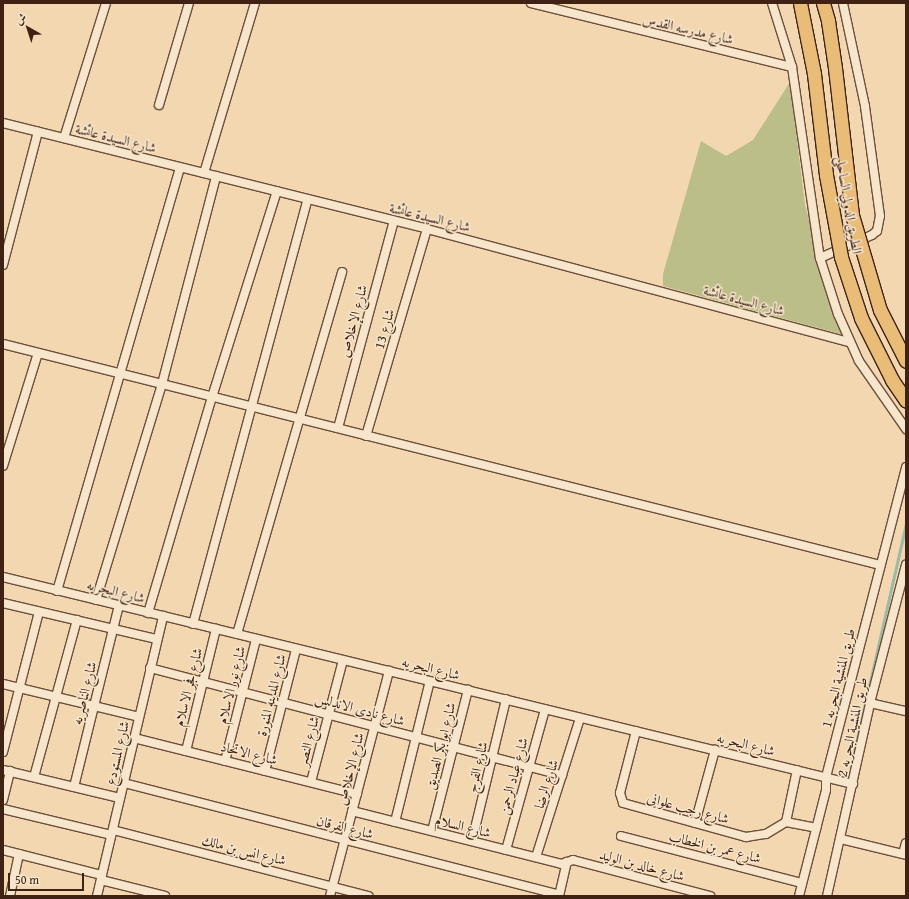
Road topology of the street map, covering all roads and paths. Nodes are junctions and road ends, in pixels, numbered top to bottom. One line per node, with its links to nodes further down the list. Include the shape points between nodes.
1 (106, 3): 13 (street)
2 (189, 3): 10 (street)
3 (255, 3): 15 (street)
4 (531, 3): 9 (street, شارع مدرسه القدس)
5 (772, 3): 9 (street)
6 (800, 3): 31 (main road, الطريق الدولي الساحلى, bridge, via 813,67 826,175 841,257 861,318 892,380)
7 (823, 3): 27 (main road, الطريق الدولي الساحلى, bridge, via 835,68 852,216 880,310)
8 (843, 3): 21 (street, via 865,106 880,216 877,230 872,235)
9 (792, 67): 21 (street)
10 (159, 105)
11 (3, 123): 12 (street, شارع السيدة عائشة)
12 (38, 132): 13 (street, شارع السيدة عائشة); 22 (street)
13 (64, 138): 14 (street, شارع السيدة عائشة)
14 (180, 167): 15 (street, شارع السيدة عائشة); 28 (street)
15 (204, 173): 16 (street, شارع السيدة عائشة)
16 (216, 176): 17 (street, شارع السيدة عائشة); 29 (street)
17 (277, 191): 18 (street, شارع السيدة عائشة); 30 (street)
18 (308, 199): 19 (street, شارع السيدة عائشة); 32 (street)
19 (394, 221): 20 (street, شارع السيدة عائشة); 34 (street, شارع الإخلاص)
20 (427, 229): 24 (street, شارع السيدة عائشة); 36 (street, شارع 13)
21 (820, 258): 24 (street)
22 (3, 265)
23 (342, 272): 33 (street)
24 (850, 342): 35 (street, via 878,391)
25 (3, 344): 26 (street)
26 (38, 353): 28 (street); 37 (street)
27 (906, 361)
28 (120, 374): 29 (street); 42 (street)
29 (162, 384): 30 (street); 43 (street)
30 (212, 397): 32 (street); 47 (street)
31 (906, 400)
32 (252, 408): 33 (street); 50 (street)
33 (298, 418): 34 (street); 53 (street)
34 (338, 428): 36 (street)
35 (906, 429)
36 (366, 436): 39 (street)
37 (3, 466)
38 (906, 467): 39 (street, طريق المنشية البحريه 1)
39 (880, 565): 92 (street, طريق المنشية البحريه 1)
40 (906, 565): 69 (street, طريق المنشية البحريه 2)
41 (3, 577): 42 (street, شارع البحريه)
42 (57, 590): 43 (street, شارع البحريه)
43 (96, 600): 45 (street, شارع البحريه)
44 (3, 603): 46 (street)
45 (119, 605): 47 (street, شارع البحريه); 51 (street, شارع الناصريه)
46 (39, 612): 49 (street); 63 (street)
47 (148, 612): 48 (street, شارع البحريه)
48 (163, 616): 50 (street, شارع البحريه); 54 (street, شارع المستودع)
49 (77, 620): 51 (street); 66 (street)
50 (194, 624): 52 (street, شارع البحريه)
51 (113, 629): 54 (street); 70 (street, شارع الناصريه)
52 (216, 629): 53 (street, شارع البحريه); 61 (street, شارع فجر الاسلام)
53 (237, 634): 55 (street, شارع البحريه)
54 (158, 639): 58 (street, شارع المستودع)
55 (256, 639): 56 (street, شارع البحريه); 65 (street, شارع نور الاسلام)
56 (296, 648): 57 (street, شارع البحريه); 68 (street, شارع المدينه المنورة)
57 (342, 660): 59 (street, شارع البحريه); 73 (street, شارع النصر)
58 (150, 668): 61 (street, شارع نادى الاندلس); 74 (street, شارع المستودع)
59 (389, 671): 60 (street, شارع البحريه); 76 (street, شارع الإخلاص)
60 (430, 681): 64 (street, شارع البحريه); 78 (street)
61 (203, 682): 65 (street, شارع نادى الاندلس); 82 (street, شارع فجر الاسلام)
62 (3, 684): 63 (street)
63 (20, 688): 66 (street); 83 (street)
64 (468, 690): 67 (street, شارع البحريه); 80 (street, شارع ابو بكر الصديق)
65 (243, 692): 68 (street, شارع نادى الاندلس); 85 (street, شارع نور الاسلام)
66 (56, 697): 70 (street); 91 (street)
67 (506, 699): 71 (street, شارع البحريه); 84 (street, شارع الفرج)
68 (282, 703): 73 (street, شارع نادى الاندلس); 89 (street, شارع المدينه المنورة)
69 (870, 703): 72 (street); 95 (street, طريق المنشية البحريه 2)
70 (94, 706): 74 (street); 96 (street, شارع الناصريه)
71 (545, 709): 75 (street, شارع البحريه); 86 (street, شارع عباد الرحمن)
72 (906, 711)
73 (328, 715): 76 (street, شارع نادى الاندلس); 93 (street, شارع النصر)
74 (139, 717): 79 (street, شارع المستودع)
75 (580, 718): 77 (street, شارع البحريه); 90 (street, شارع الرضا)
76 (374, 726): 78 (street, شارع نادى الاندلس); 97 (street, شارع الإخلاص)
77 (636, 731): 81 (street, شارع البحريه); 104 (street, شارع رجب علوانى, via 620,793 621,800 627,804)
78 (416, 737): 80 (street, شارع نادى الاندلس); 102 (street)
79 (134, 738): 82 (street, شارع الاتحاد); 94 (street, شارع المستودع)
80 (453, 747): 84 (street, شارع نادى الاندلس); 106 (street, شارع ابو بكر الصديق)
81 (715, 750): 88 (street, شارع البحريه); 104 (street)
82 (186, 751): 85 (street, شارع الاتحاد)
83 (3, 752)
84 (492, 757): 86 (street, شارع نادى الاندلس); 111 (street, شارع الفرج)
85 (225, 761): 89 (street, شارع الاتحاد)
86 (529, 767): 90 (street, شارع نادى الاندلس); 114 (street, شارع عباد الرحمن)
87 (6, 770): 91 (street); 99 (street)
88 (797, 770): 92 (street, شارع البحريه); 103 (street)
89 (265, 771): 93 (street, شارع الاتحاد)
90 (562, 775): 117 (street, شارع الرضا)
91 (34, 777): 96 (street)
92 (826, 777): 95 (street, شارع البحريه); 105 (street, طريق المنشية البحريه 1, via 826,790)
93 (311, 782): 97 (street, شارع الاتحاد)
94 (124, 783): 98 (street, شارع المستودع); 110 (street, شارع الفرقان)
95 (853, 784): 109 (street, طريق المنشية البحريه 2)
96 (74, 787): 98 (street)
97 (357, 794): 101 (street, شارع الإخلاص)
98 (120, 798): 107 (street, شارع المستودع)
99 (3, 800)
100 (3, 809): 107 (street, شارع انس بن مالك)
101 (352, 811): 102 (street, شارع السلام); 110 (street, شارع الإخلاص)
102 (395, 822): 106 (street, شارع السلام)
103 (786, 822): 104 (street, شارع رجب علوانى, via 766,834 750,838); 105 (street)
104 (695, 823)
105 (816, 828): 120 (street, طريق المنشية البحريه 1)
106 (432, 831): 111 (street, شارع السلام)
107 (112, 833): 119 (street, شارع المستودع); 121 (street, شارع انس بن مالك)
108 (621, 836): 120 (street, شارع عمر بن الخطاب)
109 (841, 839): 116 (street); 130 (street, طريق المنشية البحريه 2)
110 (345, 840): 121 (street, شارع الإخلاص); 127 (street, شارع الفرقان)
111 (472, 841): 114 (street, شارع السلام)
112 (906, 843): 116 (street)
113 (3, 850): 115 (street)
114 (506, 850): 117 (street, شارع السلام)
115 (19, 854): 119 (street); 122 (street)
116 (904, 854)
117 (536, 857): 118 (street, شارع السلام, via 561,864)
118 (567, 862): 127 (street); 128 (street, شارع خالد بن الوليد, via 573,860)
119 (102, 878): 123 (street, شارع المستودع); 124 (street)
120 (802, 883): 129 (street, طريق المنشية البحريه 1)
121 (333, 887): 125 (street, شارع الإخلاص); 126 (street, شارع انس بن مالك)
122 (10, 896)
123 (97, 896)
124 (165, 896)
125 (330, 896)
126 (369, 896)
127 (559, 896)
128 (710, 896)
129 (799, 896)
130 (827, 896)

